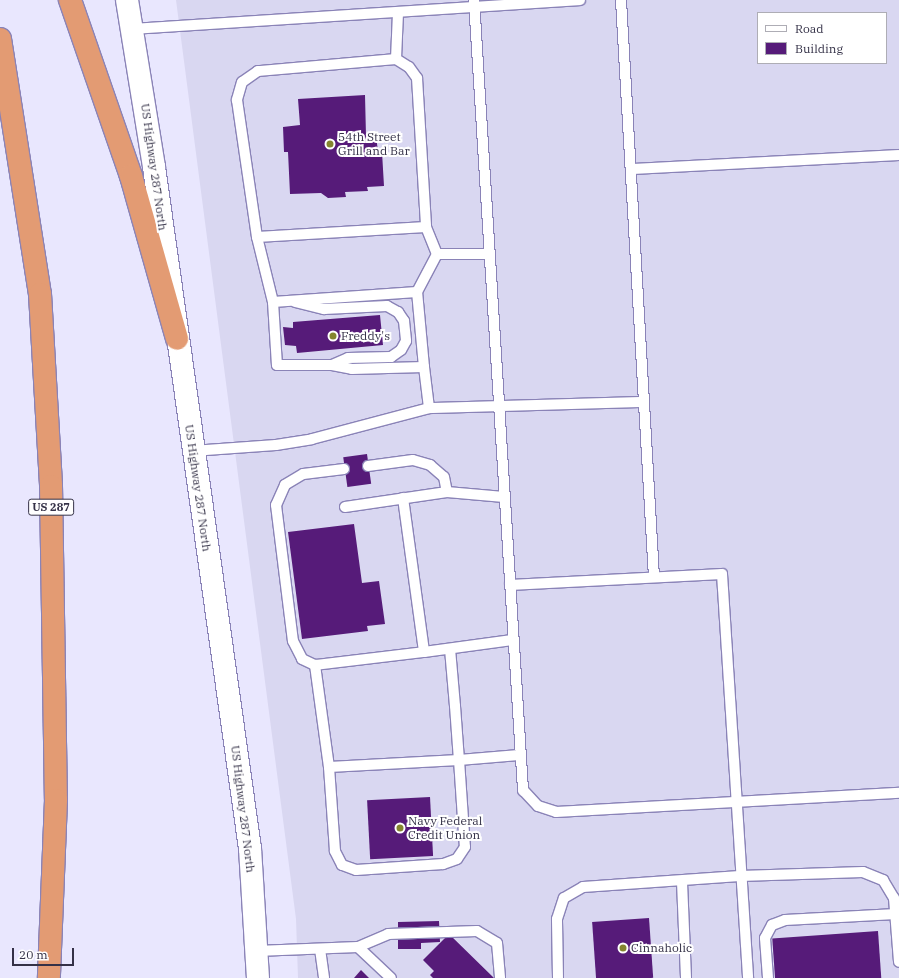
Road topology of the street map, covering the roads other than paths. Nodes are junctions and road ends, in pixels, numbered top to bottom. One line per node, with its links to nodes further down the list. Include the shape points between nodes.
1 (70, 0): 19 (highway, via 131,176)
2 (127, 0): 7 (main road, US Highway 287 North)
3 (580, 0): 5 (lane)
4 (621, 0): 11 (lane)
5 (474, 4): 6 (lane); 15 (lane)
6 (398, 13): 7 (lane); 9 (lane)
7 (133, 29): 19 (main road, US Highway 287 North)
8 (0, 39): 50 (highway, US 287, via 40,294 51,486 56,800)
9 (396, 59): 12 (lane, via 409,67 417,78); 13 (lane, via 258,71 242,82 237,100)
10 (899, 155): 11 (lane)
11 (633, 169): 22 (lane)
12 (426, 227): 13 (lane); 14 (lane)
13 (257, 237): 17 (lane)
14 (438, 254): 15 (lane); 16 (lane)
15 (489, 254): 24 (lane)
16 (417, 292): 18 (lane, via 324,297); 21 (lane)
17 (273, 302): 18 (lane); 20 (lane, via 277,365)
18 (295, 302): 20 (lane, via 324,309 387,306 398,312 404,321 406,341 401,350 391,357 348,358)
19 (177, 339): 25 (main road, US Highway 287 North)
20 (332, 365): 21 (lane, via 352,369)
21 (424, 367): 23 (lane)
22 (644, 402): 24 (lane); 32 (lane)
23 (429, 408): 24 (lane); 25 (lane, via 312,439 276,445)
24 (499, 408): 29 (lane)
25 (192, 451): 48 (main road, US Highway 287 North, via 250,848)
26 (368, 466): 28 (lane, via 413,460 430,465 444,477)
27 (344, 469): 37 (lane, via 303,474 285,485 276,505 293,641 302,659)
28 (447, 492): 29 (lane); 30 (lane)
29 (504, 497): 33 (lane)
30 (403, 498): 31 (lane); 36 (lane)
31 (345, 507)
32 (654, 577): 33 (lane); 42 (lane, via 722,574)
33 (510, 585): 34 (lane)
34 (512, 640): 35 (lane); 38 (lane)
35 (450, 649): 36 (lane); 39 (lane)
36 (424, 652): 37 (lane)
37 (315, 665): 40 (lane)
38 (519, 755): 39 (lane); 42 (lane, via 523,790 538,806 556,812)
39 (459, 760): 40 (lane); 40 (lane, via 465,847 457,859 443,864 356,870 342,865 335,851)
40 (329, 767)
41 (899, 793): 42 (lane)
42 (738, 803): 43 (lane)
43 (740, 876): 44 (lane); 45 (lane, via 863,872 883,880 894,898); 57 (lane)
44 (682, 882): 55 (lane, via 583,887 564,898 557,919); 56 (lane)
45 (896, 914): 49 (lane); 58 (lane, via 785,920 772,925 765,938)
46 (358, 947): 47 (lane); 53 (lane); 54 (lane, via 388,934 477,931 497,943)
47 (320, 948): 48 (lane); 52 (lane)
48 (256, 951): 51 (main road, US Highway 287 North)
49 (899, 962)
50 (49, 978)
51 (258, 978)
52 (324, 978)
53 (392, 978)
54 (500, 978)
55 (558, 978)
56 (686, 978)
57 (748, 978)
58 (768, 978)

